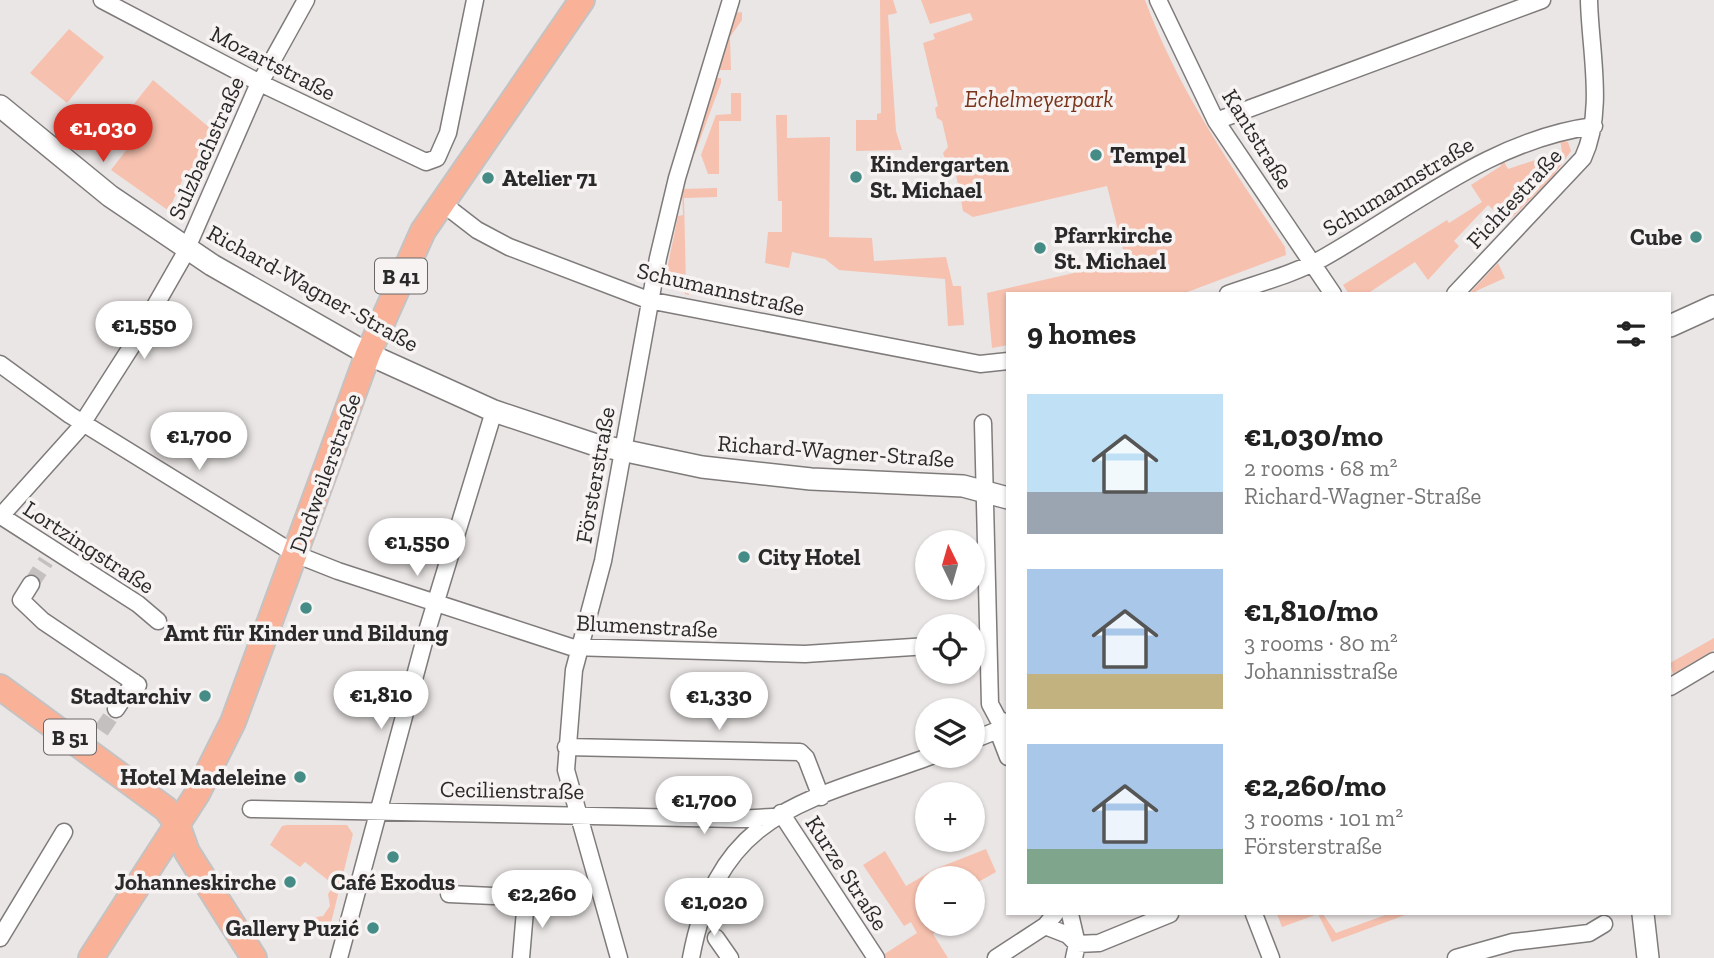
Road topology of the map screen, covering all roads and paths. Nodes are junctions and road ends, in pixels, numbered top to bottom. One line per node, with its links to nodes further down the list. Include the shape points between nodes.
1 (102, 0): 9 (street, Mozartstraße)
2 (306, 0): 9 (street, Sulzbachstraße)
3 (475, 0): 9 (street, Mozartstraße, via 448,133 437,158 426,162)
4 (582, 0): 13 (main road, Dudweilerstraße / B 41)
5 (731, 0): 19 (street, Försterstraße, via 677,178)
6 (1158, 0): 11 (street, Kantstraße)
7 (1542, 0): 11 (street)
8 (1589, 0): 12 (street, Fichtestraße)
9 (260, 83): 14 (street, Sulzbachstraße)
10 (0, 106): 14 (main road, Richard-Wagner-Straße, via 110,196)
11 (1216, 121): 15 (street, Kantstraße)
12 (1594, 127): 15 (street, Schumannstraße, via 1557,132 1499,152); 18 (street, Fichtestraße, via 1583,158)
13 (442, 203): 19 (street, Schumannstraße, via 509,247); 22 (main road, Dudweilerstraße / B 41, via 412,254)
14 (187, 248): 22 (main road, Richard-Wagner-Straße); 26 (street, Sulzbachstraße)
15 (1312, 263): 16 (street, Schumannstraße); 17 (street, Kantstraße)
16 (1233, 292)
17 (1332, 292)
18 (1457, 292)
19 (648, 300): 23 (street, Schumannstraße, via 980,364); 28 (street, Försterstraße)
20 (1714, 306): 21 (main road)
21 (1671, 326)
22 (368, 354): 25 (main road, Richard-Wagner-Straße); 32 (main road, Dudweilerstraße / B 41)
23 (1006, 361)
24 (0, 364): 26 (street, Blumenstraße)
25 (494, 411): 28 (main road, Richard-Wagner-Straße); 34 (street)
26 (84, 422): 31 (street, Sulzbachstraße); 32 (street, Blumenstraße)
27 (983, 423): 29 (street)
28 (623, 451): 29 (main road, Richard-Wagner-Straße, via 754,475); 38 (street, Försterstraße)
29 (984, 489): 30 (main road, Richard-Wagner-Straße); 36 (street)
30 (1006, 497)
31 (0, 516): 35 (street, Lortzingstraße, via 49,555)
32 (295, 554): 34 (street, Blumenstraße); 53 (main road, Dudweilerstraße / B 41, via 233,722)
33 (31, 583): 43 (street, via 21,600 43,621 136,684)
34 (436, 603): 38 (street, Blumenstraße); 50 (street)
35 (157, 613)
36 (982, 614)
37 (915, 647): 38 (street, Blumenstraße, via 805,654)
38 (582, 649): 46 (street, Försterstraße, via 575,670)
39 (1714, 661): 41 (street)
40 (985, 668): 44 (street, via 992,713)
41 (1671, 686)
42 (0, 687): 53 (main road, B 51, via 159,802)
43 (116, 709)
44 (1004, 727): 45 (street)
45 (985, 735)
46 (566, 747): 48 (street, via 800,752); 51 (street, Försterstraße, via 566,770)
47 (915, 762): 48 (street)
48 (821, 797): 52 (street)
49 (251, 809): 50 (street, Cecilienstraße)
50 (380, 810): 51 (street, Cecilienstraße); 70 (street)
51 (578, 814): 52 (street, Cecilienstraße, via 737,819); 72 (street, Försterstraße)
52 (777, 815): 73 (street, via 744,839 713,886); 75 (street, Kurze Straße)
53 (177, 824): 68 (main road, Dudweilerstraße / B 41); 69 (main road, B 51, via 187,852)
54 (64, 832): 65 (street)
55 (449, 894): 56 (street)
56 (526, 899): 57 (street); 71 (street)
57 (561, 899)
58 (1070, 915): 67 (street)
59 (1168, 915): 67 (street)
60 (1254, 915): 77 (street)
61 (1631, 915): 79 (main road)
62 (1643, 915): 80 (main road)
63 (1050, 920): 67 (street, via 1068,935); 76 (street)
64 (1604, 924): 78 (street, via 1589,933 1513,942)
65 (0, 938)
66 (716, 938): 74 (street)
67 (1076, 951)
68 (91, 958)
69 (254, 958)
70 (339, 958)
71 (521, 958)
72 (619, 958)
73 (691, 958)
74 (730, 958)
75 (876, 958)
76 (996, 958)
77 (1271, 958)
78 (1456, 958)
79 (1634, 958)
80 (1648, 958)

